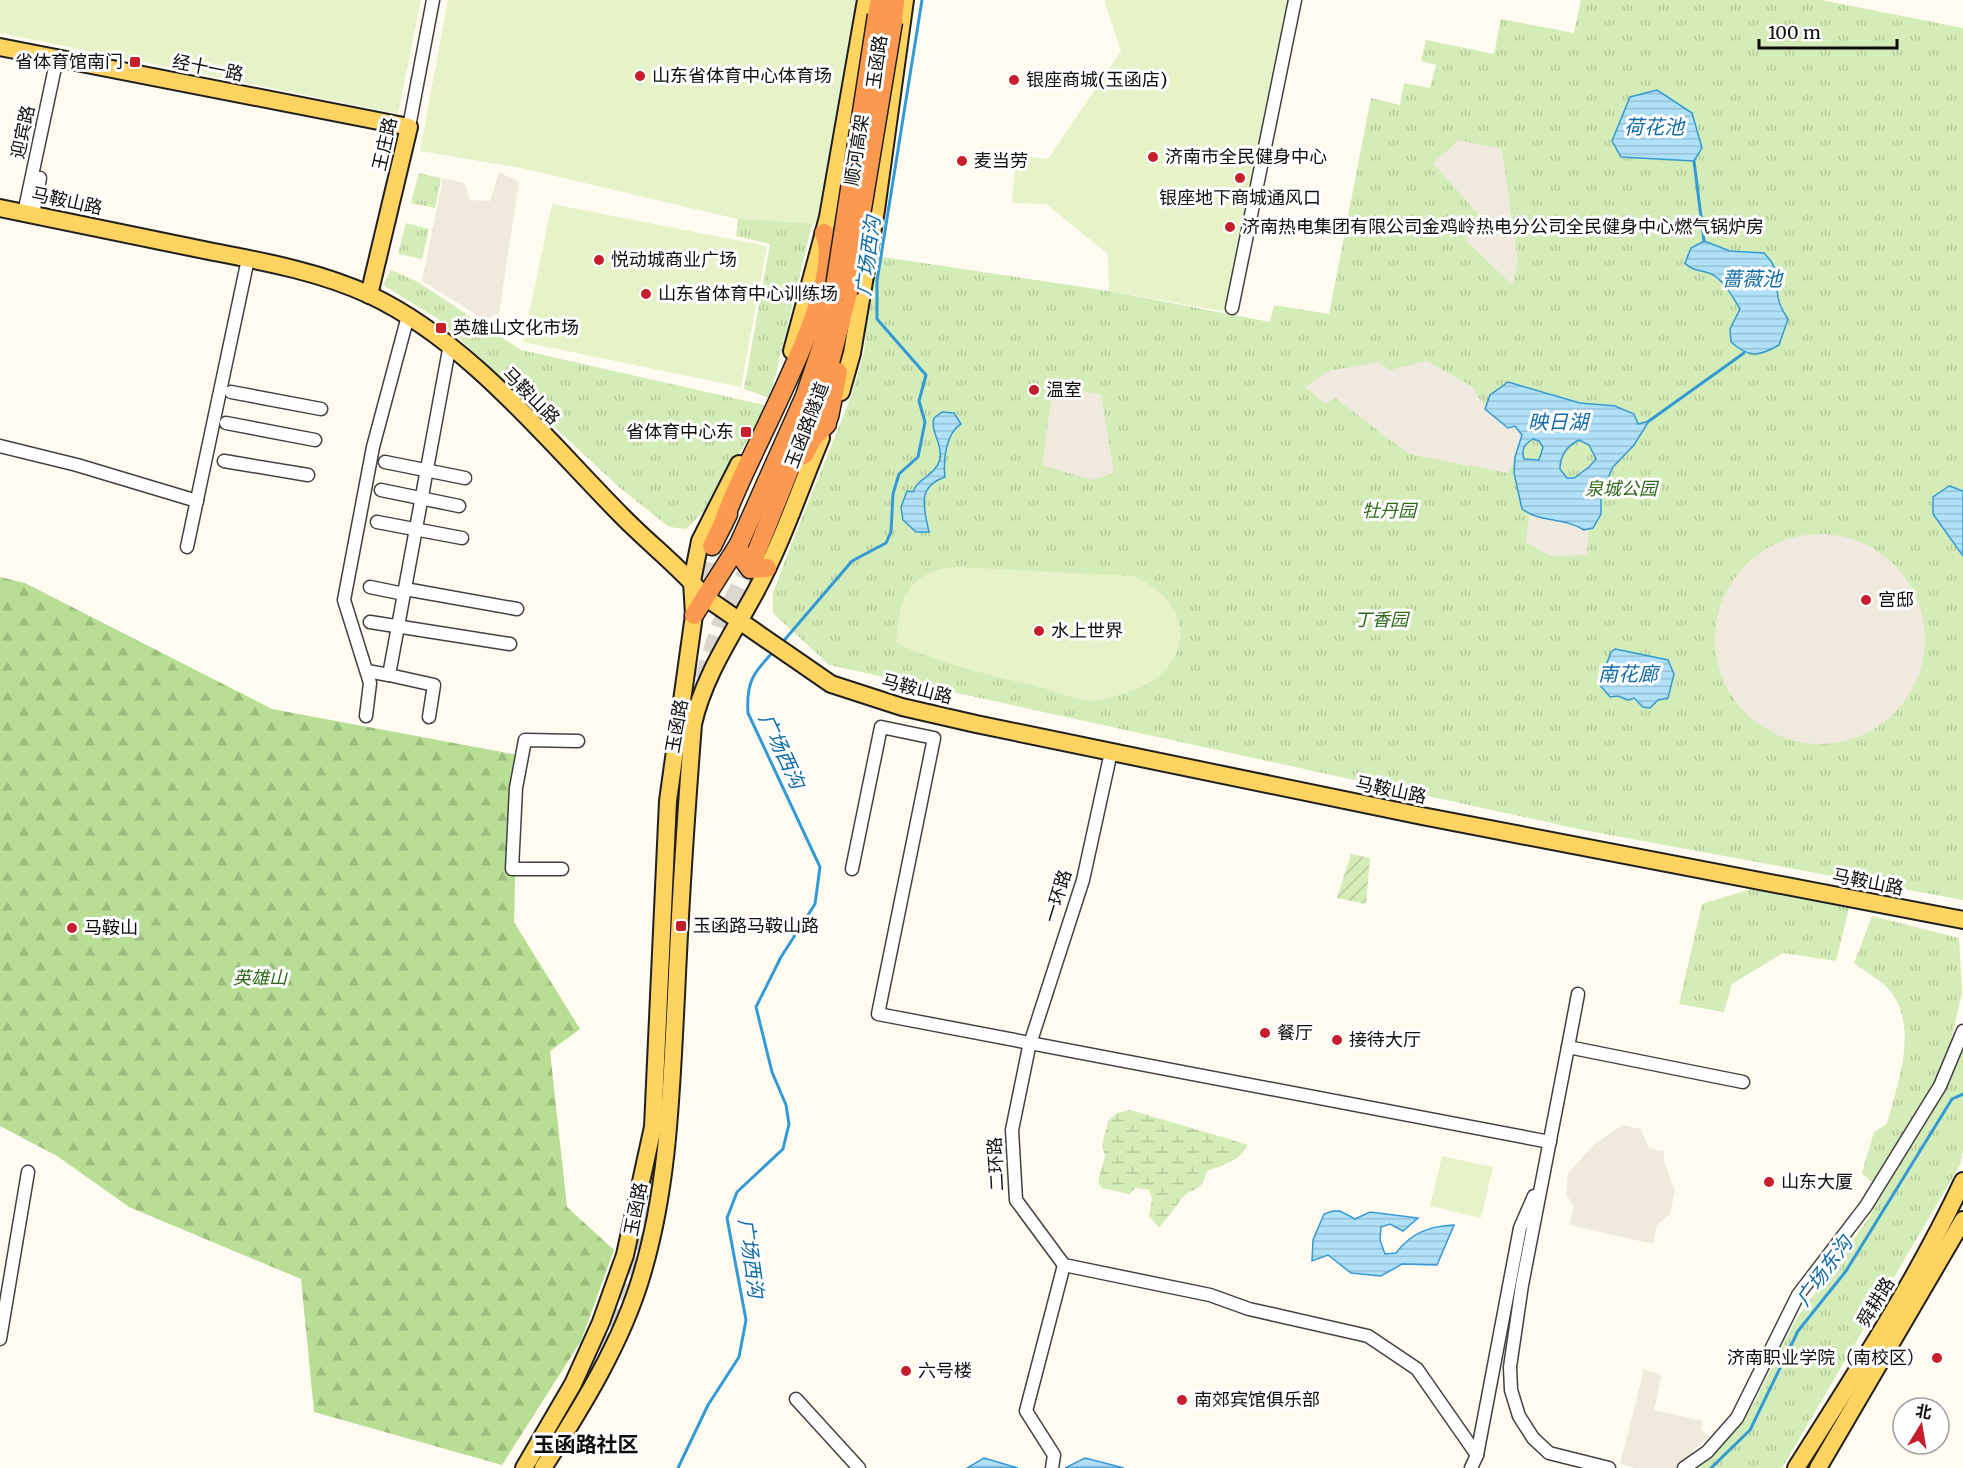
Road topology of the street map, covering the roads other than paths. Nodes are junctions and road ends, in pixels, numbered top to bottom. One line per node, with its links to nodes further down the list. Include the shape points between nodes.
1 (433, 0): 9 (street, 王庄路)
2 (866, 0): 10 (main road, 玉函路)
3 (880, 0): 17 (highway, 顺河高架, bridge)
4 (895, 0): 17 (highway, 顺河高架, bridge, via 881,102)
5 (905, 0): 11 (main road, 玉函路)
6 (1295, 0): 18 (street)
7 (0, 46): 8 (main road, 经十一路)
8 (60, 58): 9 (main road, 经十一路); 13 (street, 迎宾路)
9 (409, 127): 16 (main road, 王庄路)
10 (837, 158): 11 (main road); 14 (main road, 玉函路)
11 (883, 164): 23 (main road, 玉函路, via 852,353 838,403)
12 (0, 208): 13 (main road, 马鞍山路)
13 (29, 214): 15 (main road, 马鞍山路)
14 (824, 233): 37 (highway, via 829,244 822,291 776,410); 45 (main road, 玉函路, via 787,368 700,541)
15 (248, 259): 16 (main road, 马鞍山路, via 304,272); 34 (street)
16 (369, 295): 19 (main road, 马鞍山路)
17 (841, 296): 23 (highway, via 851,309); 37 (highway, 玉函路隧道); 38 (highway, 玉函路隧道, via 825,378); 41 (highway, via 805,396)
18 (1232, 309)
19 (408, 316): 20 (main road, 马鞍山路); 55 (street, via 373,447 344,600)
20 (450, 344): 29 (street); 45 (main road, 马鞍山路, via 639,534)
21 (231, 392): 22 (street)
22 (321, 409)
23 (828, 420): 38 (highway, via 813,438); 44 (main road, 玉函路)
24 (226, 423): 25 (street)
25 (315, 440)
26 (0, 446): 34 (street)
27 (224, 461): 30 (street)
28 (385, 462): 29 (street)
29 (427, 470): 31 (street); 33 (street)
30 (308, 475)
31 (465, 478)
32 (381, 490): 33 (street)
33 (422, 498): 35 (street); 39 (street)
34 (197, 501): 43 (street)
35 (459, 506)
36 (377, 522): 39 (street)
37 (723, 524): 42 (highway, 玉函路隧道)
38 (768, 526): 44 (highway, 玉函路隧道)
39 (416, 529): 40 (street); 47 (street)
40 (462, 538)
41 (739, 544): 44 (highway, via 739,554 750,569); 48 (highway)
42 (712, 546)
43 (187, 547)
44 (761, 560): 51 (main road, 玉函路)
45 (692, 581): 48 (main road, 马鞍山路); 50 (main road, 玉函路)
46 (370, 587): 47 (street)
47 (405, 592): 49 (street); 53 (street)
48 (705, 597): 50 (highway); 51 (main road, 马鞍山路)
49 (517, 609)
50 (694, 615): 78 (main road, 玉函路, via 668,801 653,1126 625,1255 601,1322 573,1384)
51 (738, 620): 60 (main road, 马鞍山路, via 831,684 891,704); 79 (main road, 玉函路, via 698,701 693,724 669,1129 658,1206 642,1275 590,1394)
52 (370, 622): 53 (street)
53 (398, 627): 54 (street); 56 (street)
54 (510, 644)
55 (367, 671): 56 (street); 57 (street, via 370,683)
56 (389, 675): 58 (street, via 434,685)
57 (366, 716)
58 (429, 717)
59 (578, 741): 61 (street, via 525,740 516,789 512,868)
60 (1111, 752): 63 (main road, 马鞍山路); 66 (street, 一环路, via 1083,880)
61 (562, 869)
62 (852, 869): 66 (street, via 881,727 934,738 878,1014)
63 (1963, 920)
64 (1578, 994): 67 (street)
65 (1963, 1031): 84 (street, via 1940,1086 1872,1196 1798,1295 1737,1418 1707,1452)
66 (1029, 1045): 69 (street); 74 (street, 二环路, via 1012,1130 1016,1200)
67 (1568, 1047): 68 (street); 69 (street)
68 (1743, 1082)
69 (1550, 1142): 71 (street)
70 (28, 1172): 75 (street)
71 (1543, 1175): 77 (street, via 1520,1228); 83 (street, via 1520,1297 1510,1367 1511,1390 1519,1416 1549,1453)
72 (1963, 1181): 85 (main road, 舜耕路, via 1936,1238)
73 (1963, 1220): 86 (main road, 舜耕路)
74 (1064, 1266): 77 (street, via 1210,1295 1249,1309 1368,1336 1417,1370); 81 (street, via 1026,1411 1054,1455)
75 (0, 1339)
76 (796, 1399): 80 (street)
77 (1478, 1455): 82 (street)
78 (524, 1468)
79 (543, 1468)
80 (859, 1468)
81 (1052, 1468)
82 (1471, 1468)
83 (1609, 1468)
84 (1684, 1468)
85 (1796, 1468)
86 (1818, 1468)

